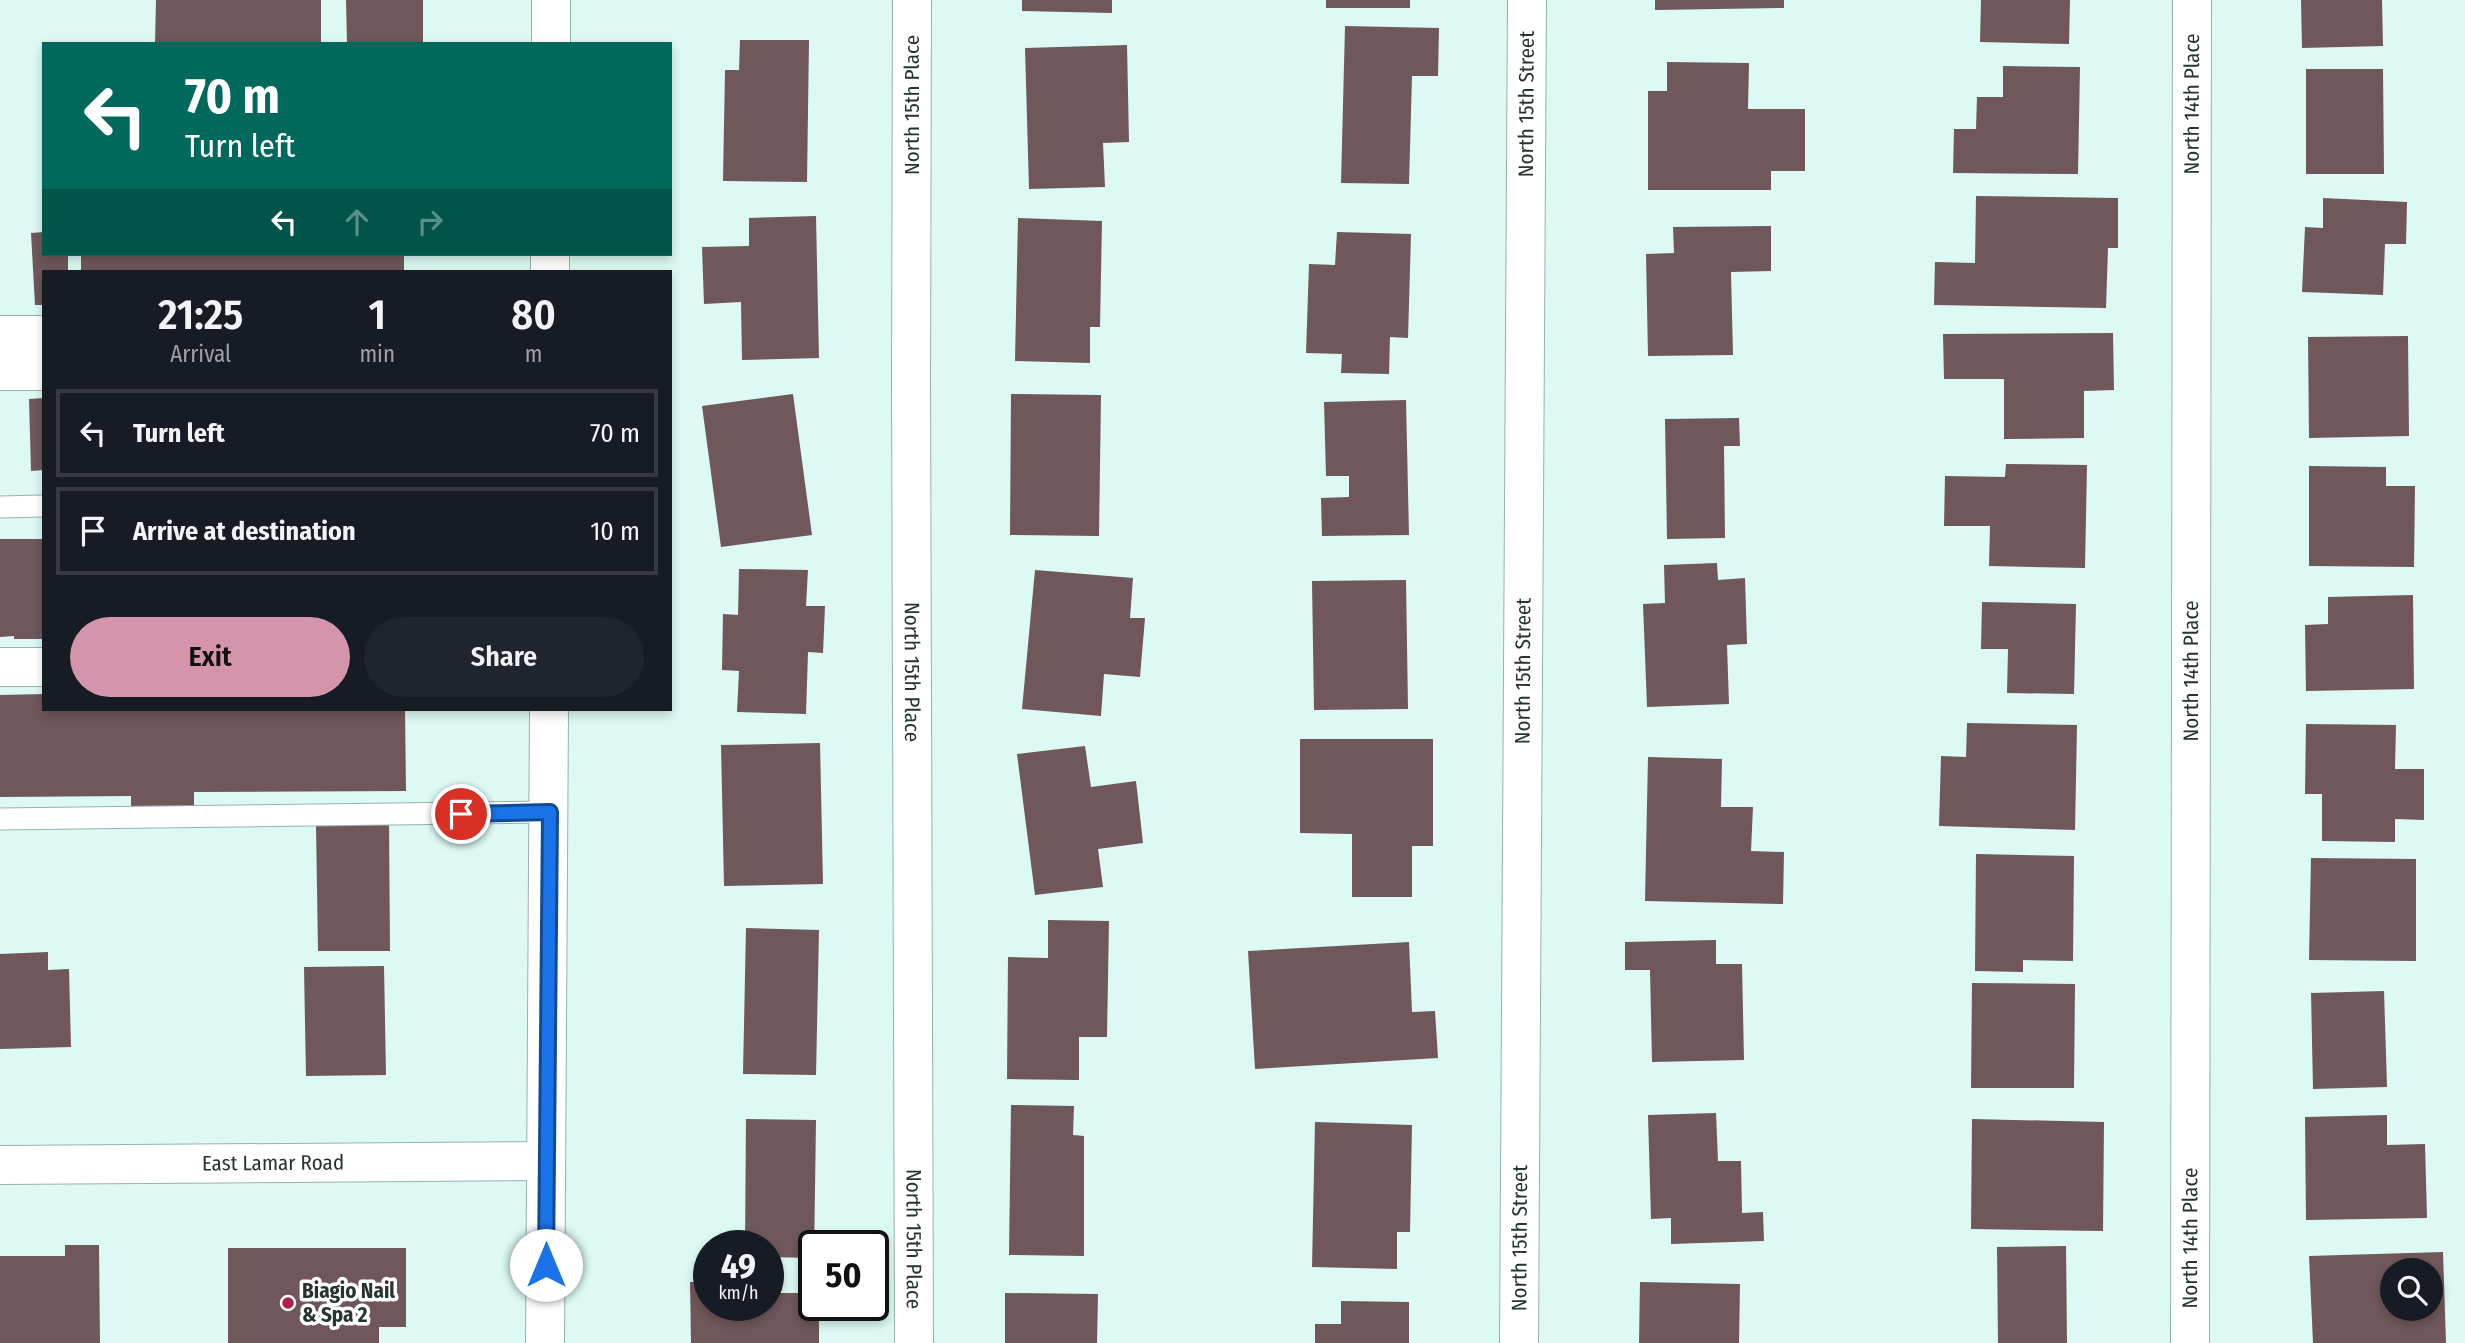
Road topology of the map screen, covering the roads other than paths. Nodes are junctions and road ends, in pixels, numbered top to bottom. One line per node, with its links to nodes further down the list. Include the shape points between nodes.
1 (551, 0): 5 (street)
2 (912, 0): 20 (street, North 15th Place)
3 (1527, 0): 21 (street, North 15th Street)
4 (2192, 0): 22 (street, North 14th Place)
5 (551, 42)
6 (0, 335): 7 (street)
7 (42, 335)
8 (0, 371): 9 (street)
9 (42, 371)
10 (42, 506): 11 (lane)
11 (0, 507)
12 (0, 667): 13 (street)
13 (42, 667)
14 (549, 711): 15 (street)
15 (550, 812): 16 (lane); 17 (street)
16 (0, 819)
17 (546, 1161): 18 (street, East Lamar Road); 19 (street)
18 (0, 1166)
19 (545, 1343)
20 (914, 1343)
21 (1519, 1343)
22 (2190, 1343)

